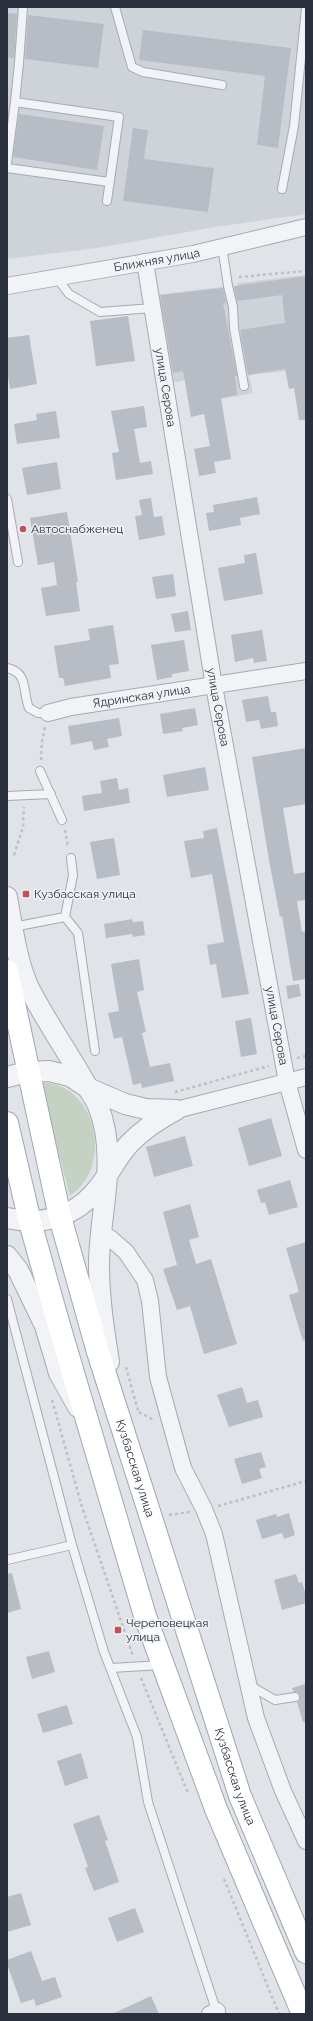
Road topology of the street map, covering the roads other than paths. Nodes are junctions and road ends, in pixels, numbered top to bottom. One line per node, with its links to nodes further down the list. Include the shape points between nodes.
1 (23, 7): 5 (lane)
2 (115, 7): 4 (lane, via 132,67 143,72)
3 (306, 9): 9 (lane, via 294,126)
4 (222, 86)
5 (15, 102): 6 (lane); 8 (lane, via 119,116)
6 (7, 163)
7 (7, 168): 8 (lane)
8 (109, 182): 10 (lane)
9 (282, 189)
10 (106, 202)
11 (306, 227): 12 (street, Ближняя улица)
12 (222, 246): 13 (street, Ближняя улица); 17 (lane)
13 (145, 262): 14 (street, Ближняя улица); 16 (street, улица Серова)
14 (56, 277): 15 (street, Ближняя улица); 16 (lane, via 69,294 100,312)
15 (7, 286)
16 (153, 308): 22 (street, улица Серова)
17 (244, 386)
18 (7, 499): 19 (lane)
19 (18, 562)
20 (7, 668): 23 (lane, via 22,675 29,708 38,713)
21 (306, 671): 22 (street, Ядринская улица)
22 (214, 686): 23 (street, Ядринская улица, via 71,707); 36 (street, улица Серова)
23 (48, 713)
24 (40, 771): 25 (lane)
25 (51, 794): 26 (lane); 27 (lane)
26 (7, 796)
27 (62, 820)
28 (71, 858): 30 (lane, via 73,875)
29 (7, 897): 31 (street)
30 (65, 917): 31 (lane); 33 (lane, via 78,934)
31 (13, 927): 37 (street, via 29,987)
32 (7, 971): 34 (main road, Кузбасская улица)
33 (95, 1051)
34 (17, 1074): 37 (street, via 49,1071 70,1076); 42 (main road, Кузбасская улица)
35 (306, 1077): 36 (street)
36 (287, 1082): 38 (street); 40 (street, улица Серова)
37 (88, 1088): 38 (street, via 125,1104 146,1109); 41 (street, via 98,1106 104,1128 108,1159)
38 (173, 1102): 41 (street, via 129,1144)
39 (7, 1122): 44 (main road)
40 (306, 1150)
41 (107, 1176): 42 (street, via 91,1196); 45 (street)
42 (60, 1217): 44 (street); 48 (main road, Кузбасская улица)
43 (7, 1218): 44 (street)
44 (30, 1222): 49 (main road)
45 (101, 1237): 48 (street, via 99,1265 103,1320); 54 (street, via 110,1238 126,1252 145,1280 150,1301 158,1377 183,1468 214,1534)
46 (7, 1256): 49 (street, via 18,1270 45,1326 59,1373)
47 (7, 1299): 50 (lane)
48 (118, 1417): 57 (main road, Кузбасская улица, via 240,1796)
49 (88, 1423): 52 (main road, via 145,1616)
50 (72, 1545): 51 (lane); 53 (lane)
51 (7, 1560)
52 (163, 1665): 53 (lane); 59 (main road, via 216,1809)
53 (110, 1668): 58 (lane, via 137,1737 148,1802)
54 (247, 1684): 55 (lane, via 275,1700); 56 (street, via 256,1718 283,1791)
55 (295, 1697)
56 (306, 1841)
57 (306, 1952)
58 (215, 2013)
59 (303, 2014)

